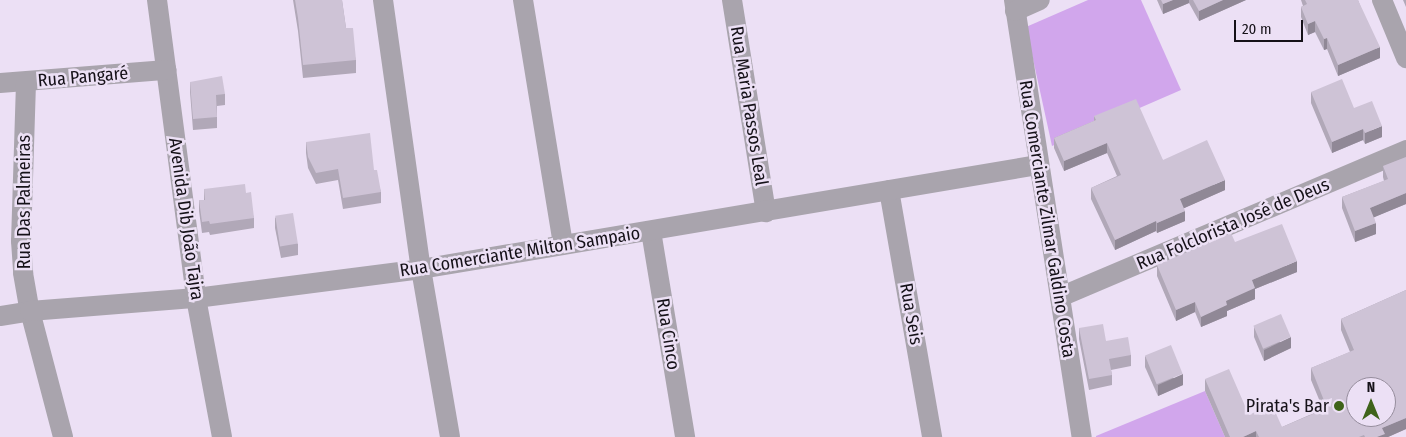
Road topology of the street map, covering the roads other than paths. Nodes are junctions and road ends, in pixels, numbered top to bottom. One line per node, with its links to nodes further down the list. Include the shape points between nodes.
1 (158, 0): 9 (street, Avenida Dib João Tajra)
2 (383, 0): 18 (street)
3 (522, 0): 17 (street)
4 (732, 0): 15 (street, Rua Maria Passos Leal)
5 (1040, 0): 7 (street)
6 (1382, 0): 8 (street)
7 (1014, 6): 13 (street, Rua Comerciante Zilmar Galdino Costa)
8 (1406, 58)
9 (166, 70): 11 (street, Rua Pangaré); 19 (street, Avenida Dib João Tajra)
10 (0, 83): 11 (street, Rua Pangaré)
11 (26, 83): 21 (street, Rua Das Palmeiras, via 20,242)
12 (1406, 150): 20 (street, Rua Folclorista José de Deus)
13 (1038, 165): 14 (street, Rua Comerciante Milton Sampaio); 20 (street, Rua Comerciante Zilmar Galdino Costa)
14 (889, 190): 15 (street, Rua Comerciante Milton Sampaio); 27 (street, Rua Seis)
15 (766, 212): 16 (street, Rua Comerciante Milton Sampaio)
16 (650, 231): 17 (street, Rua Comerciante Milton Sampaio); 26 (street, Rua Cinco)
17 (563, 245): 18 (street, Rua Comerciante Milton Sampaio)
18 (421, 269): 19 (street, Rua Comerciante Milton Sampaio); 25 (street)
19 (196, 298): 21 (street, Rua Comerciante Milton Sampaio); 24 (street, Avenida Dib João Tajra)
20 (1060, 298): 28 (street, Rua Comerciante Zilmar Galdino Costa)
21 (30, 311): 22 (street, Rua Comerciante Milton Sampaio); 23 (street, Rua Das Palmeiras)
22 (0, 316)
23 (64, 437)
24 (222, 437)
25 (450, 437)
26 (685, 437)
27 (932, 437)
28 (1082, 437)

